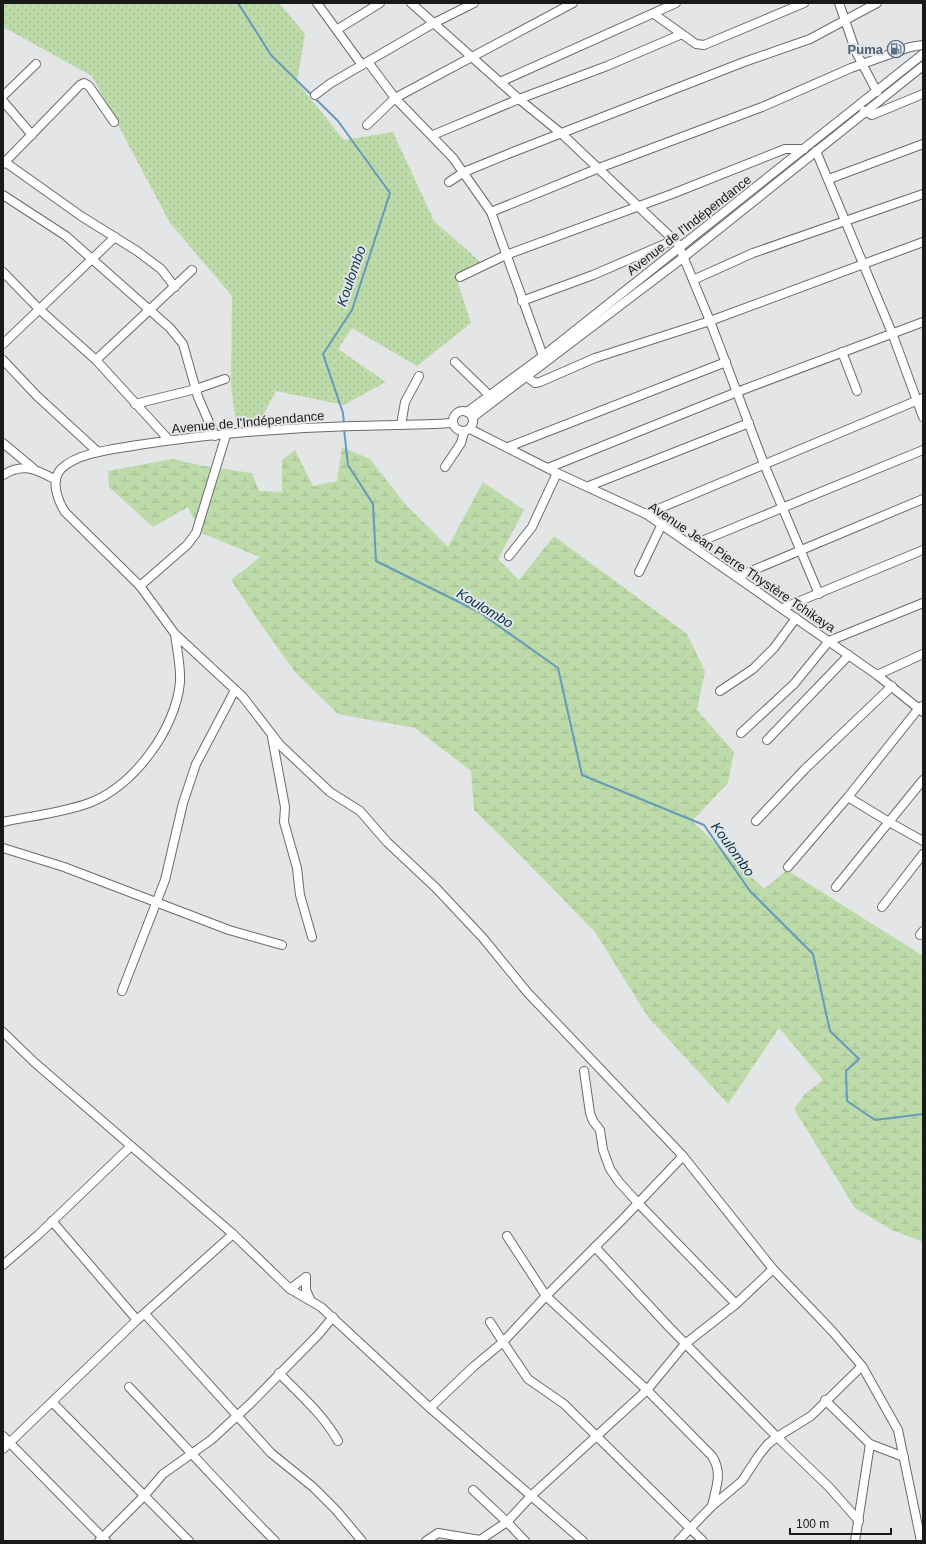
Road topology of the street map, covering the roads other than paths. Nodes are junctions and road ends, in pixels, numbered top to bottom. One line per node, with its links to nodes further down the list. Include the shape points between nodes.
1 (317, 3): 13 (street)
2 (380, 3): 13 (street)
3 (411, 3): 12 (street)
4 (474, 3): 12 (street)
5 (573, 3): 17 (street)
6 (676, 3): 10 (street)
7 (804, 3): 14 (street, via 704,44 696,44)
8 (839, 3): 11 (street)
9 (877, 3): 11 (street)
10 (654, 14): 14 (street); 22 (street)
11 (846, 20): 20 (street); 33 (street, via 810,38)
12 (434, 24): 17 (street); 18 (street)
13 (338, 30): 18 (street)
14 (682, 34): 28 (street)
15 (923, 45): 20 (street)
16 (923, 54): 23 (street, Avenue de l'Indépendance)
17 (472, 57): 22 (street); 27 (street)
18 (365, 63): 25 (street); 27 (street)
19 (36, 64): 26 (street)
20 (862, 64): 23 (street); 40 (street, via 762,107)
21 (923, 66): 30 (street, Avenue de l'Indépendance)
22 (500, 82): 28 (street)
23 (877, 92): 37 (street, Avenue de l'Indépendance)
24 (923, 94): 30 (street, via 872,115)
25 (315, 95)
26 (3, 96)
27 (395, 98): 32 (street); 35 (street)
28 (519, 99): 33 (street); 35 (street)
29 (3, 101): 34 (street)
30 (864, 111): 38 (street, Avenue de l'Indépendance)
31 (114, 122): 34 (street, via 89,86 84,83)
32 (367, 125)
33 (562, 134): 40 (street); 41 (street)
34 (32, 135): 39 (street)
35 (433, 135): 41 (street)
36 (923, 144): 42 (street)
37 (804, 149): 46 (street, via 785,148); 52 (street, Avenue de l'Indépendance)
38 (816, 151): 42 (street); 54 (street, Avenue de l'Indépendance)
39 (4, 163): 49 (street)
40 (599, 168): 46 (street); 47 (street)
41 (464, 172): 43 (street); 47 (street)
42 (829, 179): 48 (street)
43 (449, 182)
44 (923, 194): 48 (street)
45 (3, 195): 55 (street, via 66,236)
46 (640, 206): 50 (street); 53 (street)
47 (491, 212): 53 (street)
48 (847, 222): 56 (street); 60 (street, via 753,253)
49 (115, 237): 55 (street); 61 (street, via 161,269)
50 (674, 240): 52 (street); 62 (street, via 594,275)
51 (923, 242): 56 (street)
52 (680, 248): 54 (street); 70 (street, Avenue de l'Indépendance)
53 (506, 255): 59 (street); 62 (street)
54 (684, 257): 60 (street); 76 (street, Avenue de l'Indépendance)
55 (91, 258): 63 (street); 64 (street)
56 (864, 264): 65 (street); 67 (street)
57 (192, 270): 61 (street)
58 (3, 272): 63 (street)
59 (460, 277)
60 (693, 280): 65 (street)
61 (175, 287): 64 (street)
62 (522, 301): 70 (street)
63 (39, 309): 68 (street); 72 (street)
64 (150, 310): 72 (street); 78 (street, via 182,344)
65 (710, 320): 74 (street); 76 (street, via 595,358 540,382 535,383)
66 (923, 322): 67 (street)
67 (892, 334): 69 (street); 82 (street)
68 (3, 344)
69 (842, 352): 79 (street); 80 (street)
70 (543, 356): 81 (street, Avenue de l'Indépendance)
71 (3, 360): 96 (street, via 37,396)
72 (96, 360): 83 (street)
73 (456, 362): 81 (street)
74 (726, 362): 80 (street); 94 (street)
75 (419, 376): 88 (street, via 405,402)
76 (527, 377): 84 (street, Avenue de l'Indépendance)
77 (225, 379): 78 (street)
78 (196, 389): 83 (street); 91 (street)
79 (857, 391)
80 (737, 392): 86 (street); 100 (street)
81 (490, 396): 84 (street, Avenue de l'Indépendance)
82 (920, 400): 85 (street); 97 (street)
83 (135, 404): 92 (street)
84 (470, 414): 87 (street, via 462,411 456,413); 89 (street, via 473,424)
85 (923, 417)
86 (749, 423): 97 (street); 104 (street)
87 (453, 424): 88 (street, Avenue de l'Indépendance); 89 (street, via 457,430)
88 (401, 425): 90 (street, Avenue de l'Indépendance)
89 (467, 430): 94 (street, Avenue Jean Pierre Thystère Tchikaya); 98 (street)
90 (226, 435): 91 (street, Avenue de l'Indépendance); 115 (street, via 196,533 187,545)
91 (215, 436): 92 (street, Avenue de l'Indépendance)
92 (169, 440): 96 (street, Avenue de l'Indépendance)
93 (3, 443): 99 (street)
94 (508, 447): 100 (street, Avenue Jean Pierre Thystère Tchikaya)
95 (923, 450): 106 (street)
96 (98, 452): 103 (street, Avenue de l'Indépendance, via 73,462 61,470)
97 (764, 464): 106 (street); 107 (street)
98 (445, 467)
99 (33, 468): 102 (street, via 10,471); 103 (street)
100 (548, 468): 101 (street, Avenue Jean Pierre Thystère Tchikaya)
101 (557, 473): 104 (street, Avenue Jean Pierre Thystère Tchikaya); 112 (street, via 532,527)
102 (3, 475)
103 (56, 480): 115 (street, via 58,500 65,512)
104 (589, 486): 107 (street, Avenue Jean Pierre Thystère Tchikaya)
105 (923, 499): 110 (street)
106 (782, 508): 109 (street); 110 (street)
107 (646, 514): 108 (street, Avenue Jean Pierre Thystère Tchikaya)
108 (662, 524): 109 (street, Avenue Jean Pierre Thystère Tchikaya); 113 (street)
109 (692, 545): 114 (street, Avenue Jean Pierre Thystère Tchikaya)
110 (801, 550): 114 (street); 116 (street)
111 (923, 550): 116 (street)
112 (509, 556)
113 (639, 572)
114 (737, 576): 118 (street, Avenue Jean Pierre Thystère Tchikaya)
115 (140, 586): 120 (street)
116 (819, 594): 118 (street)
117 (923, 603): 121 (street)
118 (783, 608): 119 (street, Avenue Jean Pierre Thystère Tchikaya)
119 (796, 618): 121 (street, Avenue Jean Pierre Thystère Tchikaya); 127 (street, via 774,648 753,669)
120 (175, 634): 126 (street); 135 (street, via 180,682 174,708 163,735 133,772 113,791 90,803)
121 (829, 641): 123 (street, Avenue Jean Pierre Thystère Tchikaya); 129 (street, via 794,684)
122 (923, 654): 124 (street)
123 (849, 655): 124 (street, Avenue Jean Pierre Thystère Tchikaya); 131 (street)
124 (877, 675): 125 (street, Avenue Jean Pierre Thystère Tchikaya)
125 (892, 686): 128 (street, Avenue Jean Pierre Thystère Tchikaya); 134 (street, via 805,769)
126 (235, 690): 130 (street); 142 (street, via 196,764 183,803 165,880)
127 (720, 691)
128 (922, 708): 133 (street)
129 (740, 733)
130 (271, 734): 144 (street, via 285,807 284,822); 150 (street, via 309,774 330,792 360,811 387,842 436,888 483,938 527,992)
131 (767, 740)
132 (923, 780): 136 (street)
133 (848, 797): 136 (street); 140 (street)
134 (756, 821)
135 (3, 822)
136 (889, 822): 137 (street); 141 (street)
137 (923, 841)
138 (3, 848): 142 (street, via 64,867)
139 (923, 854): 143 (street)
140 (788, 867)
141 (836, 887)
142 (154, 903): 145 (street, via 229,930); 146 (street)
143 (882, 907)
144 (312, 937)
145 (282, 945)
146 (122, 991)
147 (3, 1032): 149 (street)
148 (584, 1071): 151 (street, via 590,1113 600,1130 603,1150 610,1169)
149 (131, 1146): 152 (street); 153 (street)
150 (683, 1156): 151 (street); 157 (street)
151 (638, 1203): 155 (street); 161 (street)
152 (52, 1221): 156 (street); 164 (street)
153 (233, 1234): 158 (street); 162 (street)
154 (507, 1236): 159 (street)
155 (595, 1247): 159 (street); 167 (street)
156 (3, 1265)
157 (773, 1269): 161 (street); 168 (street)
158 (290, 1289): 160 (street); 160 (street, via 306,1278 306,1290)
159 (546, 1296): 166 (street); 171 (street)
160 (310, 1299): 163 (street)
161 (736, 1304): 167 (street)
162 (145, 1314): 164 (street); 175 (street)
163 (333, 1317): 169 (street); 174 (street)
164 (138, 1320): 173 (street)
165 (490, 1322): 166 (street)
166 (503, 1342): 174 (street); 177 (street, via 528,1379 564,1404)
167 (685, 1344): 171 (street); 178 (street)
168 (862, 1366): 172 (street); 184 (street, via 895,1423)
169 (279, 1373): 175 (street); 179 (street, via 324,1419)
170 (129, 1388): 183 (street)
171 (647, 1390): 177 (street); 188 (street, via 718,1465 719,1473)
172 (825, 1400): 178 (street, via 811,1416); 181 (street)
173 (53, 1403): 180 (street); 186 (street)
174 (430, 1408): 187 (street)
175 (237, 1415): 183 (street, via 211,1440); 195 (street, via 271,1453 313,1487 336,1510)
176 (3, 1436): 180 (street)
177 (596, 1437): 187 (street); 191 (street)
178 (777, 1437): 188 (street, via 759,1455 742,1482); 189 (street, via 829,1487)
179 (338, 1441)
180 (10, 1443): 182 (street); 192 (street)
181 (870, 1444): 184 (street); 189 (street)
182 (3, 1449)
183 (192, 1452): 186 (street, via 163,1474); 194 (street, via 238,1505)
184 (904, 1457): 202 (street)
185 (473, 1490): 190 (street)
186 (145, 1495): 192 (street); 193 (street)
187 (532, 1495): 190 (street); 198 (street)
188 (712, 1506): 191 (street)
189 (859, 1521): 201 (street)
190 (506, 1522): 196 (street, via 480,1540 438,1533); 197 (street)
191 (690, 1529): 199 (street); 200 (street)
192 (102, 1540)
193 (189, 1541)
194 (275, 1541)
195 (362, 1541)
196 (426, 1541)
197 (525, 1541)
198 (583, 1541)
199 (678, 1541)
200 (702, 1541)
201 (855, 1541)
202 (921, 1541)

